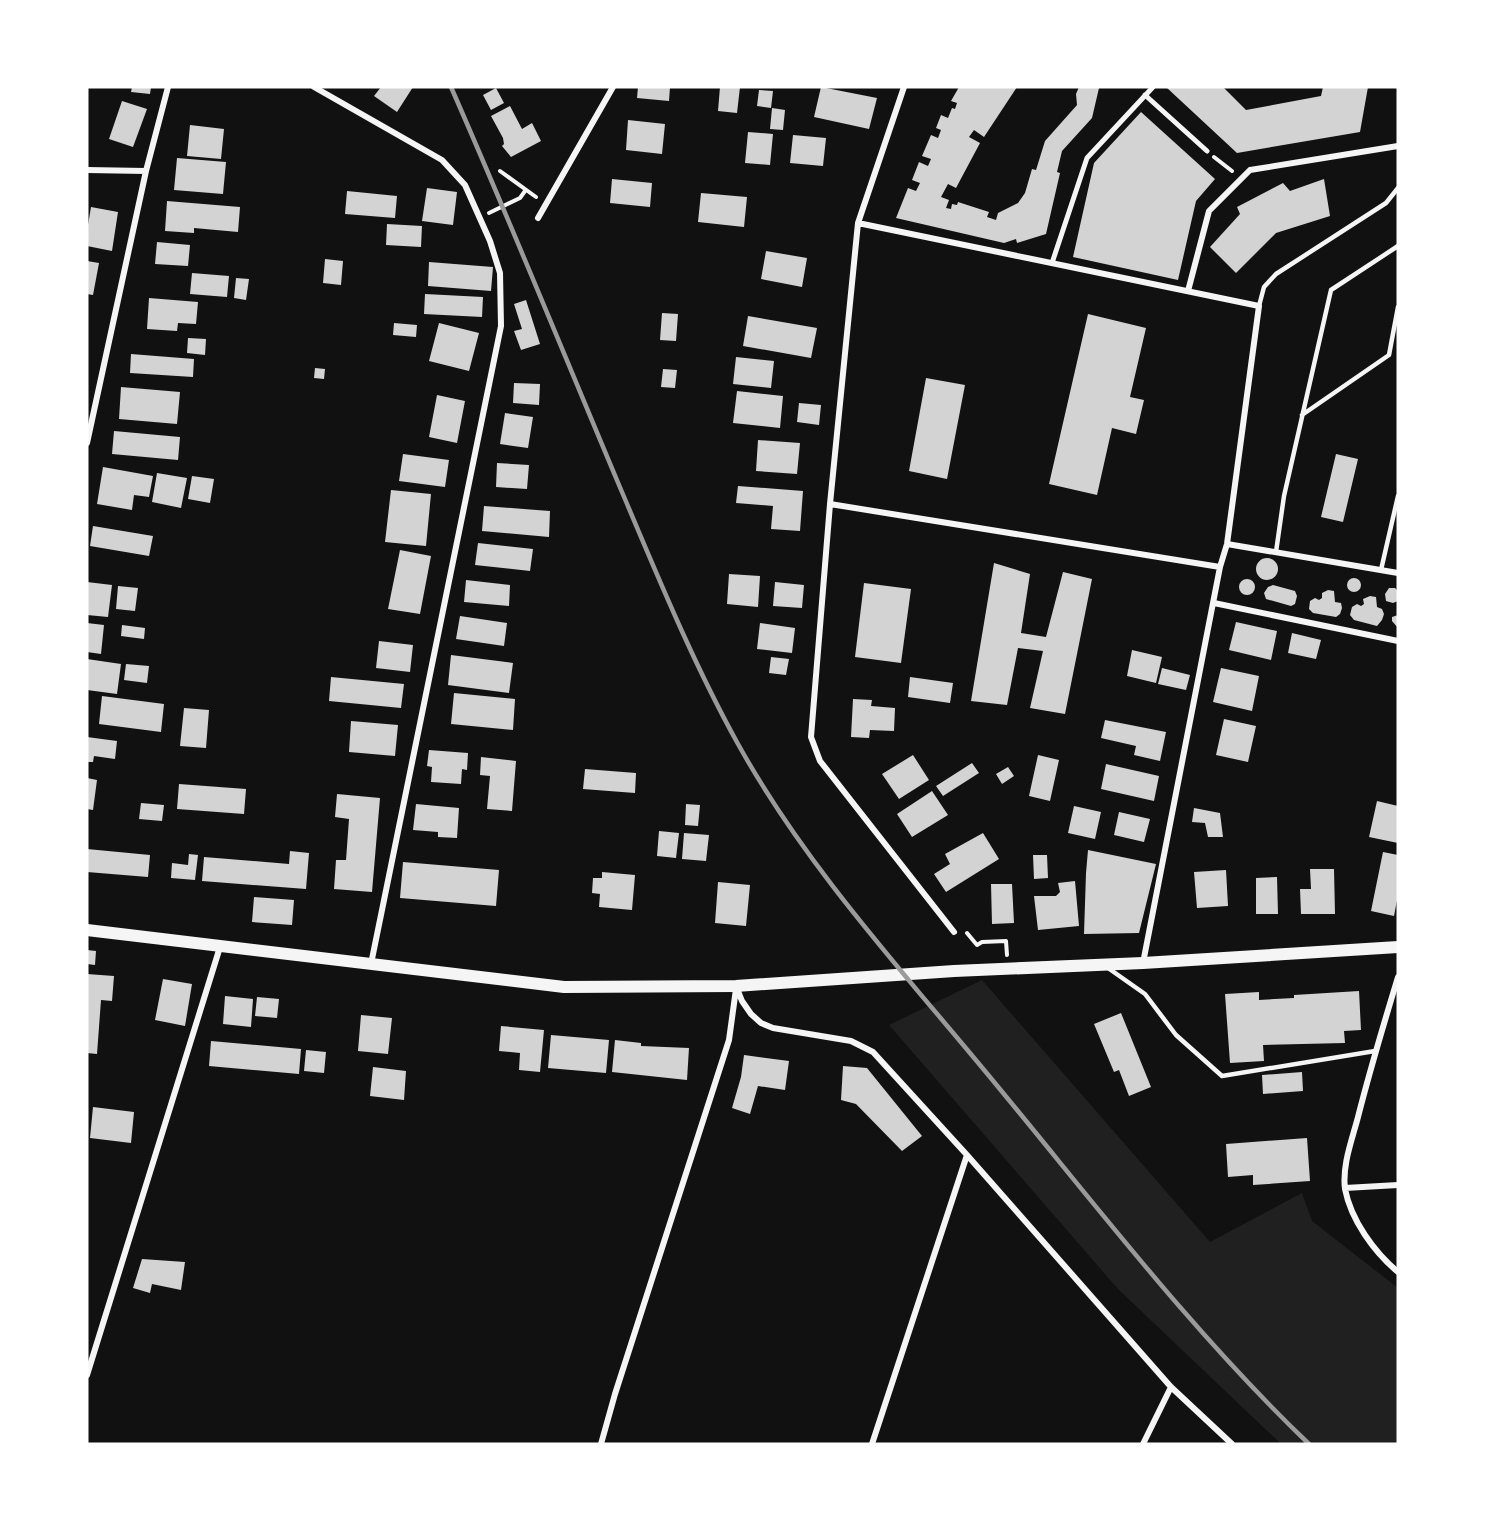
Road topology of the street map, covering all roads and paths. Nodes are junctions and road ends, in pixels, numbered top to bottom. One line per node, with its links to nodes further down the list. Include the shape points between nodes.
1 (168, 87): 10 (street)
2 (314, 87): 16 (street, via 442,160 465,185)
3 (613, 87): 15 (street)
4 (904, 87): 18 (street)
5 (1153, 87): 6 (street)
6 (1145, 95): 8 (street); 20 (street, via 1087,158)
7 (1398, 146): 12 (street, via 1250,170)
8 (1207, 151): 12 (path)
9 (87, 170): 10 (street)
10 (147, 171): 25 (street)
11 (500, 171): 14 (path)
12 (1241, 179): 21 (street, via 1209,211)
13 (1398, 188): 22 (lane, via 1386,203 1276,274 1264,287)
14 (525, 191): 15 (path); 16 (path, via 520,198)
15 (547, 203): 17 (street)
16 (480, 217): 41 (street, via 500,273 501,326)
17 (538, 219)
18 (858, 223): 20 (street); 27 (street)
19 (1398, 246): 24 (lane, via 1331,290)
20 (1052, 263): 21 (street)
21 (1188, 291): 22 (street)
22 (1259, 306): 28 (street)
23 (1398, 307): 24 (lane, via 1389,356)
24 (1302, 415): 29 (lane)
25 (87, 443)
26 (1398, 496): 31 (lane)
27 (830, 504): 30 (street); 36 (street, via 811,737 820,761)
28 (1227, 544): 29 (street); 30 (street)
29 (1276, 552): 31 (street)
30 (1220, 567): 33 (street)
31 (1381, 570): 32 (street)
32 (1398, 573)
33 (1214, 603): 34 (street); 39 (street)
34 (1398, 641)
35 (87, 930): 37 (main road)
36 (954, 932): 42 (path, via 969,933 977,945 1006,941)
37 (220, 947): 41 (main road); 50 (street)
38 (1398, 947): 39 (main road)
39 (1143, 963): 40 (main road)
40 (1103, 964): 42 (main road); 45 (lane, via 1145,994 1176,1035 1222,1076)
41 (370, 965): 44 (main road, via 564,987)
42 (1008, 969): 44 (main road)
43 (1398, 977): 45 (street)
44 (736, 986): 46 (street, via 742,1001 761,1023 851,1041 873,1052); 52 (street, via 729,1040)
45 (1375, 1051): 48 (street, via 1345,1165)
46 (967, 1155): 51 (street); 53 (street)
47 (1398, 1185): 48 (street)
48 (1345, 1188): 49 (street, via 1353,1216 1384,1260)
49 (1398, 1272)
50 (87, 1375)
51 (1171, 1387): 54 (street); 55 (street)
52 (601, 1444)
53 (872, 1444)
54 (1143, 1444)
55 (1232, 1444)

